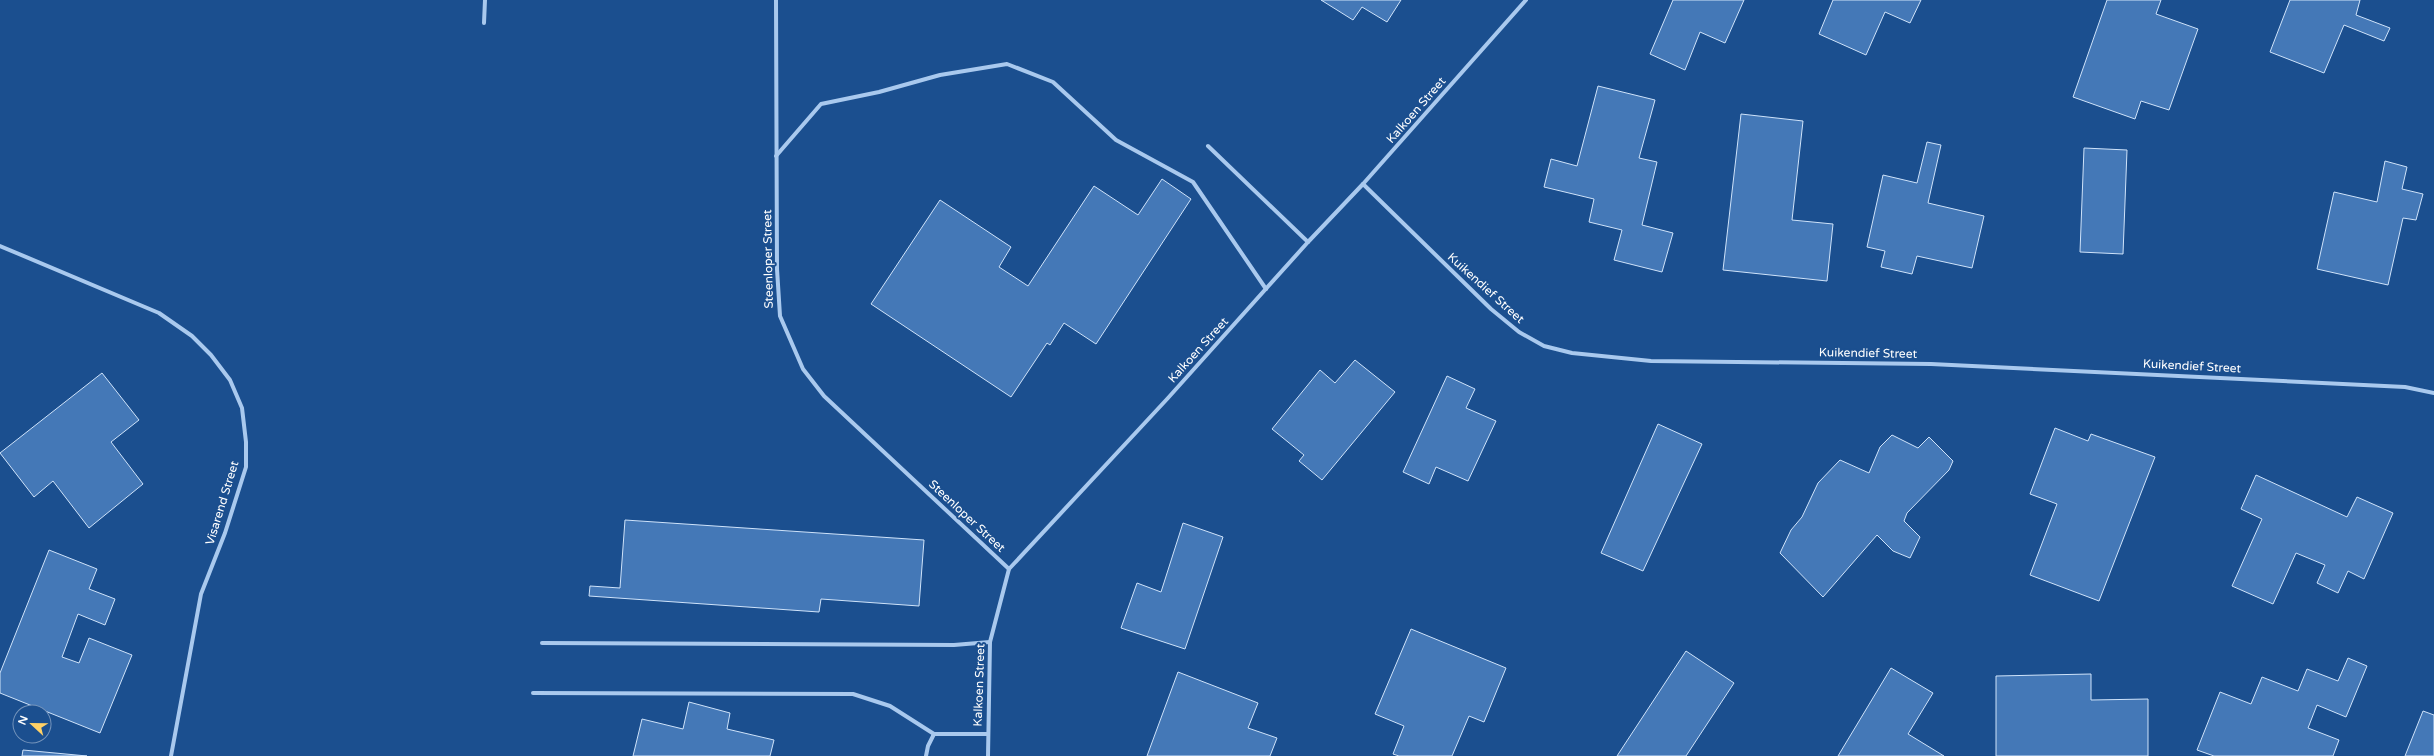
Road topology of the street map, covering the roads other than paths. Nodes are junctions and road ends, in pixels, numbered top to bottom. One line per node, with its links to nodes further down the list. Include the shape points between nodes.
1 (485, 0): 4 (street)
2 (776, 0): 6 (street, Steenloper Street)
3 (1526, 0): 7 (street, Kalkoen Street)
4 (484, 23)
5 (1208, 146): 8 (street)
6 (776, 156): 10 (street, via 821,104 940,75 1007,64 1053,82 1116,140 1192,182); 12 (street, Steenloper Street, via 780,316 803,369 824,396)
7 (1363, 184): 8 (street, Kalkoen Street); 11 (street, Kuikendief Street, via 1490,309 1519,332 1544,346 1572,353 1651,361 1932,364 2282,380 2405,387)
8 (1308, 242): 10 (street, Kalkoen Street)
9 (0, 246): 18 (street, Visarend Street, via 159,313 192,336 211,355 230,380 242,408 246,467 225,533 201,594)
10 (1266, 289): 12 (street, Kalkoen Street)
11 (2434, 393)
12 (1009, 569): 13 (street, Kalkoen Street)
13 (990, 642): 14 (street, via 954,645); 17 (street, Kalkoen Street)
14 (542, 643)
15 (533, 693): 16 (street, via 853,694 890,706)
16 (934, 734): 17 (street); 19 (street)
17 (988, 734): 20 (street, Kalkoen Street)
18 (171, 756)
19 (926, 756)
20 (988, 756)

